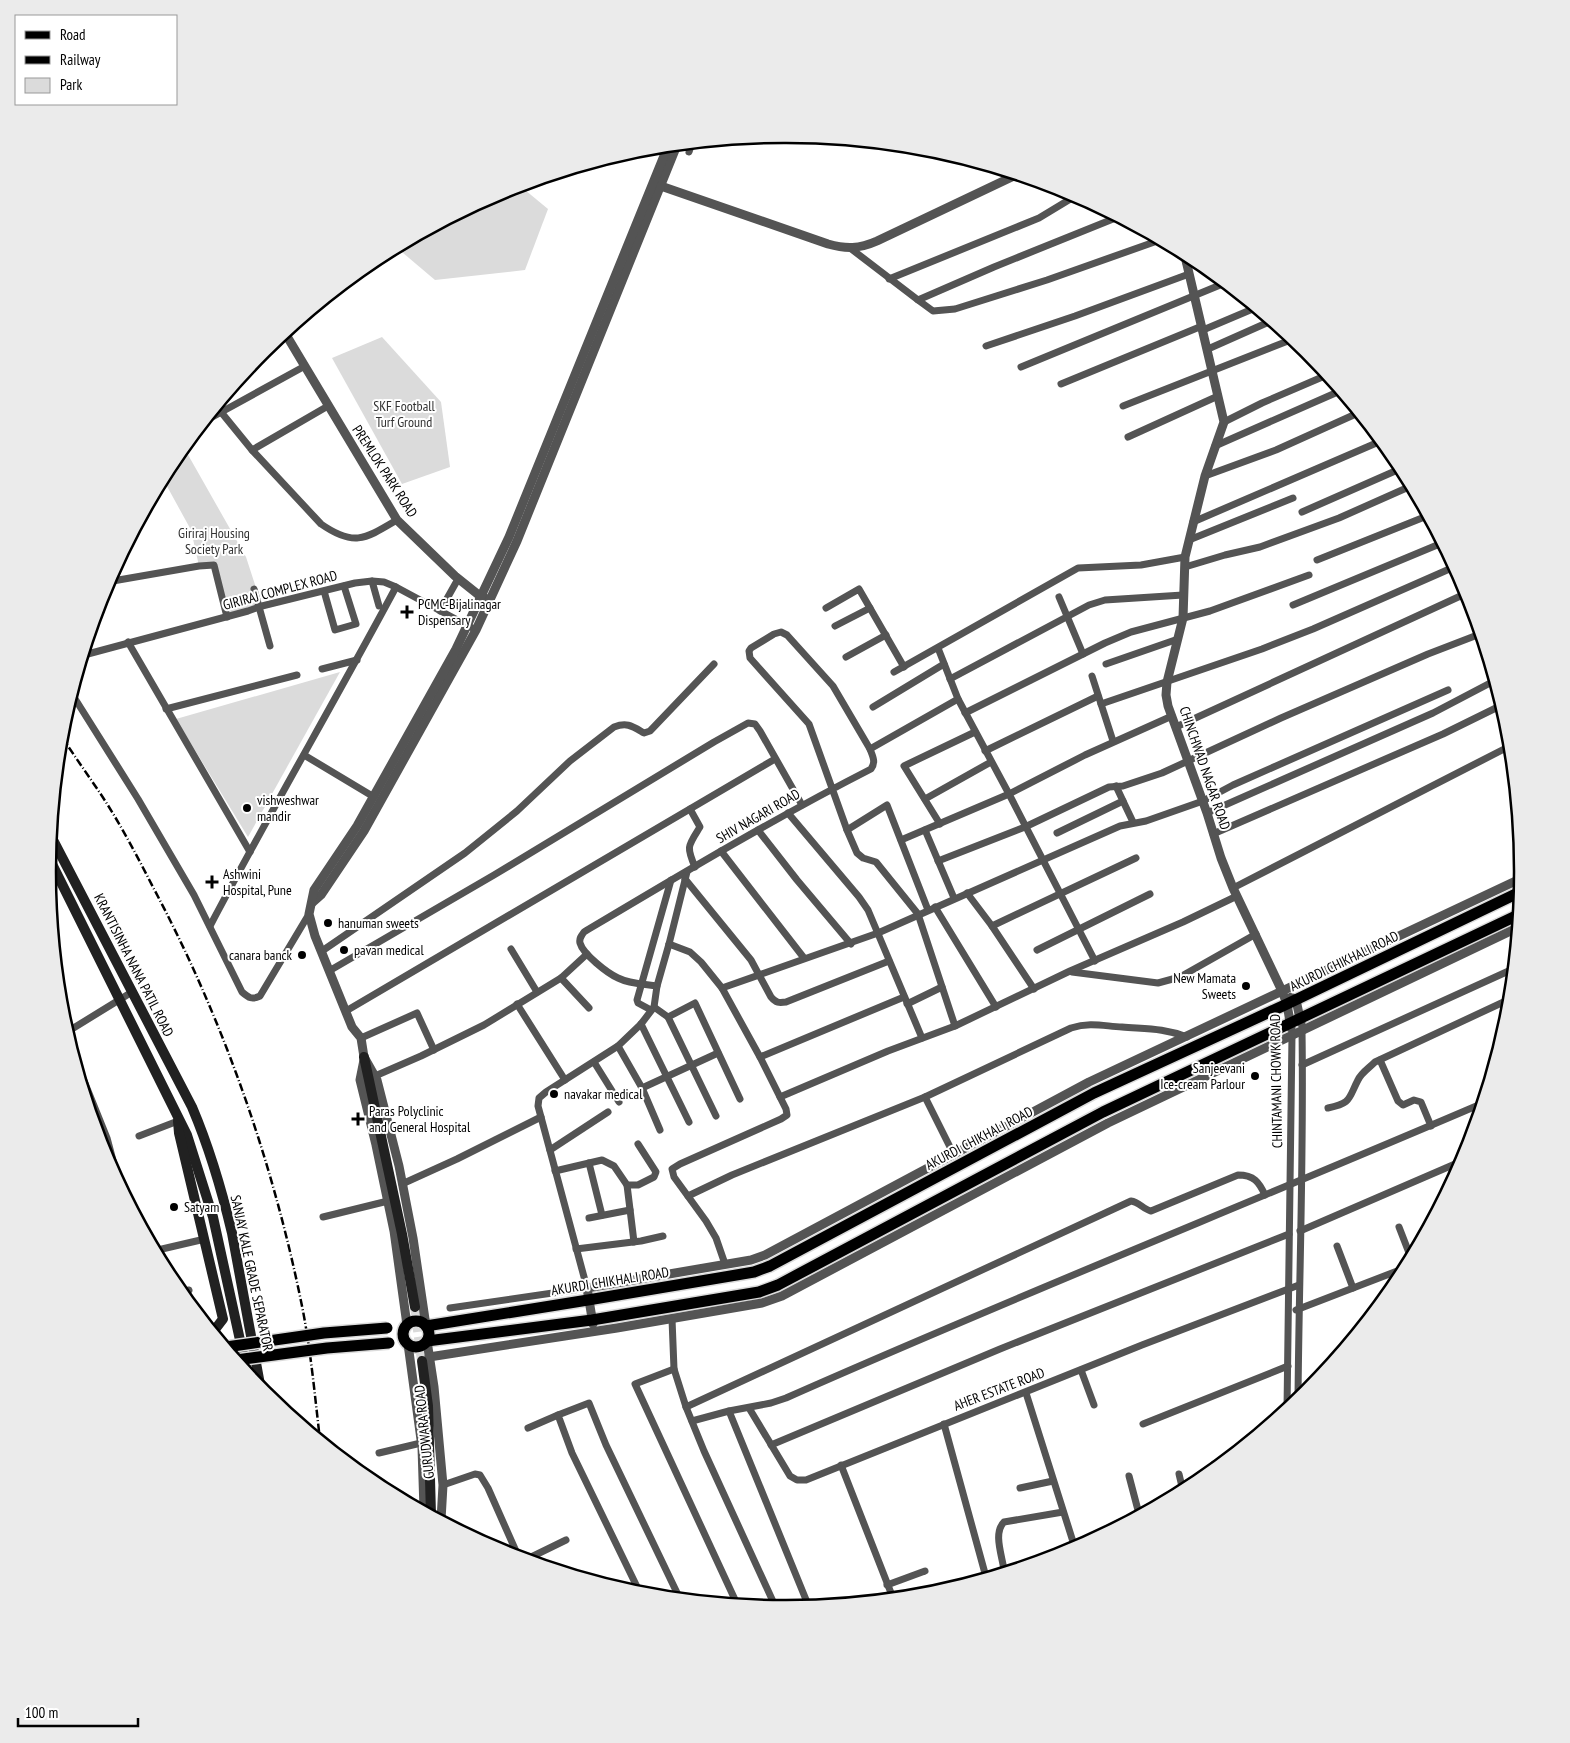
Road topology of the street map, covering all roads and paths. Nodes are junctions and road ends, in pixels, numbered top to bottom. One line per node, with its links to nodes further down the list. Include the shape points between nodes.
1 (690, 149): 3 (street)
2 (673, 152): 6 (street)
3 (689, 152)
4 (666, 153): 6 (street)
5 (1008, 178): 10 (street, via 877,241)
6 (656, 185): 10 (street, via 828,244); 62 (street, via 509,537); 65 (street, via 517,541)
7 (1069, 200): 13 (street, via 1039,218)
8 (1112, 220): 16 (street)
9 (1153, 242): 16 (street, via 955,309 933,311)
10 (850, 248): 13 (street)
11 (1186, 263): 12 (street)
12 (1189, 274): 15 (street); 22 (street)
13 (889, 279): 16 (street)
14 (1218, 286): 15 (street)
15 (1194, 296): 19 (street); 25 (street)
16 (918, 300)
17 (1249, 310): 19 (street)
18 (1265, 324): 23 (street)
19 (1203, 328): 23 (street); 28 (street)
20 (288, 339): 24 (street, PREMLOK PARK ROAD)
21 (1285, 342): 26 (street)
22 (986, 346)
23 (1208, 349): 26 (street)
24 (305, 366): 31 (street, PREMLOK PARK ROAD); 33 (street)
25 (1021, 367)
26 (1213, 370): 30 (street); 32 (street)
27 (1321, 378): 35 (street)
28 (1061, 384)
29 (1335, 393): 38 (street)
30 (1218, 396): 35 (street); 36 (street)
31 (328, 406): 39 (street); 46 (street, PREMLOK PARK ROAD)
32 (1123, 406)
33 (221, 412): 39 (street)
34 (1352, 415): 41 (street, via 1276,450)
35 (1224, 422): 38 (street, CHINCHWAD NAGAR ROAD)
36 (1128, 437)
37 (1374, 444): 47 (street)
38 (1215, 446): 41 (street, CHINCHWAD NAGAR ROAD)
39 (252, 450): 46 (street, via 332,532 352,538 364,537)
40 (1394, 472): 44 (street)
41 (1205, 476): 47 (street, CHINCHWAD NAGAR ROAD)
42 (1405, 489): 51 (street, via 1339,518 1260,547)
43 (1293, 498): 48 (street)
44 (1302, 512)
45 (1422, 518): 50 (street)
46 (397, 520): 54 (street, PREMLOK PARK ROAD)
47 (1193, 522): 48 (street, CHINCHWAD NAGAR ROAD)
48 (1188, 540): 51 (street, CHINCHWAD NAGAR ROAD)
49 (1437, 545): 66 (street)
50 (1317, 560)
51 (1185, 562): 61 (street, CHINCHWAD NAGAR ROAD); 83 (street, via 1078,568)
52 (1448, 570): 97 (street, via 1262,649)
53 (1309, 575): 74 (street, via 1232,604)
54 (458, 579): 62 (street, PREMLOK PARK ROAD); 71 (street)
55 (117, 580): 73 (street, via 214,565)
56 (372, 581): 57 (street, GIRIRAJ COMPLEX ROAD); 58 (street, GIRIRAJ COMPLEX ROAD); 67 (street)
57 (344, 586): 60 (street, GIRIRAJ COMPLEX ROAD); 60 (street, via 356,624 336,630)
58 (396, 587): 71 (street, GIRIRAJ COMPLEX ROAD); 87 (street)
59 (254, 589): 68 (street)
60 (324, 591): 68 (street, GIRIRAJ COMPLEX ROAD)
61 (1183, 595): 72 (street, via 1105,600); 74 (street, CHINCHWAD NAGAR ROAD)
62 (480, 596): 65 (street, PREMLOK PARK ROAD); 75 (street)
63 (1060, 597): 72 (street)
64 (1459, 597): 111 (street)
65 (490, 599): 77 (street)
66 (1293, 605)
67 (379, 606)
68 (259, 607): 73 (street, GIRIRAJ COMPLEX ROAD); 82 (street)
69 (826, 608): 70 (street, via 859,589)
70 (870, 608): 76 (street); 78 (street)
71 (440, 611): 75 (street, GIRIRAJ COMPLEX ROAD)
72 (1067, 616): 85 (street); 96 (street)
73 (227, 617): 81 (street, GIRIRAJ COMPLEX ROAD)
74 (1183, 618): 80 (street, CHINCHWAD NAGAR ROAD); 85 (street, via 1131,632)
75 (467, 625): 77 (street, GIRIRAJ COMPLEX ROAD); 124 (street)
76 (836, 626)
77 (476, 630): 158 (street, via 364,831 321,895)
78 (886, 635): 86 (street); 91 (street)
79 (1475, 636): 119 (street)
80 (1178, 639): 90 (street); 97 (street, CHINCHWAD NAGAR ROAD)
81 (128, 642): 84 (street, GIRIRAJ COMPLEX ROAD); 108 (street)
82 (270, 646)
83 (938, 648): 89 (street); 91 (street)
84 (90, 653)
85 (1083, 654): 109 (street)
86 (846, 657)
87 (357, 660): 92 (street); 117 (street)
88 (714, 664): 173 (street, via 650,731 644,733 630,724 614,727 570,761 466,853)
89 (944, 664): 96 (street); 105 (street)
90 (1106, 664)
91 (904, 667): 93 (street)
92 (322, 669)
93 (894, 672)
94 (297, 675): 108 (street)
95 (1092, 676): 101 (street)
96 (950, 679): 102 (street)
97 (1167, 682): 104 (street); 110 (street, CHINCHWAD NAGAR ROAD, via 1166,694)
98 (1489, 684): 106 (street)
99 (1448, 690): 100 (street)
100 (1437, 695): 106 (street); 127 (street)
101 (1098, 696): 104 (street); 116 (street)
102 (958, 699): 109 (street); 114 (street)
103 (77, 701): 163 (street, via 138,799)
104 (1100, 704): 113 (street)
105 (873, 707)
106 (1443, 708): 131 (street)
107 (1495, 708): 139 (street)
108 (166, 709): 143 (street)
109 (965, 714): 112 (street)
110 (1172, 716): 111 (street, CHINCHWAD NAGAR ROAD); 113 (street)
111 (1176, 727): 119 (street, CHINCHWAD NAGAR ROAD)
112 (975, 732): 116 (street); 125 (street, via 904,766)
113 (1113, 742): 123 (street)
114 (870, 749): 122 (street, SHIV NAGARI ROAD, via 874,760 871,769); 122 (street, via 833,686 788,635 782,632 774,634 751,648 753,664 809,724)
115 (1503, 749): 152 (street)
116 (985, 751): 120 (street)
117 (304, 755): 124 (street); 143 (street)
118 (776, 759): 128 (street); 129 (street); 178 (street, via 755,724 748,723)
119 (1188, 760): 121 (street, via 1142,781); 127 (street, CHINCHWAD NAGAR ROAD)
120 (991, 762): 123 (street); 125 (street)
121 (1116, 786): 126 (street); 134 (street, via 1092,794)
122 (833, 788): 128 (street, SHIV NAGARI ROAD); 136 (street)
123 (1009, 794): 133 (street); 134 (street)
124 (374, 797): 158 (street, via 314,890)
125 (924, 799): 133 (street)
126 (1122, 801): 132 (street); 138 (street)
127 (1203, 801): 131 (street, CHINCHWAD NAGAR ROAD); 132 (street, via 1146,821)
128 (802, 805): 130 (street, SHIV NAGARI ROAD)
129 (690, 809): 147 (street, via 700,827 688,851); 199 (street)
130 (788, 813): 135 (street, SHIV NAGARI ROAD); 167 (street, via 859,898)
131 (1207, 813): 139 (street, CHINCHWAD NAGAR ROAD)
132 (1133, 822): 145 (street)
133 (940, 824): 137 (street)
134 (1025, 827): 145 (street); 146 (street)
135 (758, 830): 142 (street, SHIV NAGARI ROAD); 170 (street)
136 (847, 830): 140 (street, via 887,805); 161 (street, via 858,853 876,862)
137 (925, 830): 140 (street); 146 (street)
138 (1057, 833)
139 (1213, 834): 152 (street, CHINCHWAD NAGAR ROAD)
140 (901, 840): 159 (street)
141 (57, 848): 189 (main road, KRANTISINHA NANA PATIL ROAD)
142 (722, 851): 147 (street, SHIV NAGARI ROAD); 175 (street)
143 (250, 852): 163 (street)
144 (1136, 858): 155 (street)
145 (1042, 860): 153 (street); 155 (street)
146 (938, 861): 157 (street)
147 (695, 867): 149 (street, SHIV NAGARI ROAD)
148 (56, 872): 191 (main road, KRANTISINHA NANA PATIL ROAD)
149 (686, 875): 150 (street, SHIV NAGARI ROAD); 169 (street); 181 (street)
150 (671, 880): 174 (street, SHIV NAGARI ROAD, via 584,932 579,940); 183 (street)
151 (1514, 882): 188 (street)
152 (1235, 892): 168 (street, CHINCHWAD NAGAR ROAD); 177 (street, via 1183,922)
153 (967, 893): 157 (street); 164 (street)
154 (1150, 894): 165 (street)
155 (1060, 895): 164 (street); 165 (street)
156 (1513, 895): 193 (main road, AKURDI CHIKHALI ROAD)
157 (954, 898): 159 (street)
158 (312, 902): 160 (street)
159 (932, 909): 161 (street); 196 (street)
160 (309, 914): 163 (street, via 260,996 255,998 249,998 242,992); 173 (street)
161 (918, 914): 167 (street); 185 (street)
162 (1512, 918): 201 (main road)
163 (210, 926)
164 (992, 926): 187 (street)
165 (1078, 931): 172 (street); 177 (street)
166 (1511, 931): 205 (street)
167 (878, 933): 170 (street); 176 (street)
168 (1256, 934): 179 (street, via 1168,982 1151,983); 188 (street, CHINCHWAD NAGAR ROAD)
169 (669, 944): 184 (street); 186 (street, via 690,952)
170 (851, 944): 175 (street)
171 (511, 949): 190 (street)
172 (1037, 950)
173 (322, 951): 178 (street)
174 (587, 954): 182 (street); 183 (street, via 617,978)
175 (804, 958): 181 (street)
176 (889, 961): 181 (street, via 780,1003 772,997); 192 (street)
177 (1094, 961): 179 (street)
178 (329, 970): 199 (street)
179 (1070, 972): 187 (street)
180 (1507, 972): 217 (street)
181 (760, 974): 186 (street)
182 (561, 978): 190 (street); 197 (street)
183 (643, 984): 184 (street); 198 (street, via 637,1002)
184 (656, 986): 198 (street)
185 (942, 987): 192 (street); 203 (street)
186 (722, 988): 214 (street)
187 (1034, 989): 196 (street)
188 (1282, 991): 193 (street, CHINTAMANI CHOWK ROAD); 207 (street)
189 (132, 992): 191 (street); 227 (main road, KRANTISINHA NANA PATIL ROAD)
190 (537, 992): 195 (street)
191 (120, 998): 204 (street); 233 (main road, KRANTISINHA NANA PATIL ROAD)
192 (906, 1000): 209 (street); 214 (street)
193 (1292, 1002): 201 (street, CHINTAMANI CHOWK ROAD); 273 (main road, AKURDI CHIKHALI ROAD, via 1094,1093 770,1266 754,1272)
194 (1502, 1003): 215 (street)
195 (517, 1004): 211 (street); 221 (street)
196 (996, 1007): 203 (street)
197 (589, 1008)
198 (652, 1009): 200 (street); 202 (street)
199 (346, 1011): 208 (street, via 352,1028)
200 (668, 1017): 212 (street, via 695,1003); 218 (street)
201 (1296, 1021): 205 (street, CHINTAMANI CHOWK ROAD); 206 (street, CHINTAMANI CHOWK ROAD); 281 (main road, via 1103,1112 778,1285 759,1292)
202 (641, 1024): 210 (street); 220 (street)
203 (955, 1026): 209 (street)
204 (73, 1028)
205 (1302, 1031): 206 (street); 217 (street, CHINTAMANI CHOWK ROAD)
206 (1292, 1036): 249 (street, CHINTAMANI CHOWK ROAD); 278 (street, via 1108,1123 782,1296 762,1303)
207 (1188, 1037): 224 (street, via 1161,1029 1081,1025); 242 (street, via 1089,1082)
208 (361, 1038): 211 (street, via 417,1013); 213 (street)
209 (922, 1038): 223 (street)
210 (618, 1046): 216 (street); 222 (street)
211 (434, 1050): 219 (street)
212 (718, 1054): 218 (street); 225 (street)
213 (364, 1057): 219 (street); 252 (street, via 360,1080); 274 (main road)
214 (760, 1057): 223 (street)
215 (1380, 1060): 229 (street, via 1358,1078 1350,1099 1341,1106); 235 (street, via 1398,1101 1403,1105 1414,1100 1421,1102)
216 (594, 1062): 221 (street); 226 (street)
217 (1302, 1065): 246 (street, CHINTAMANI CHOWK ROAD)
218 (691, 1066): 220 (street); 231 (street)
219 (375, 1076): 247 (street)
220 (668, 1076): 222 (street); 234 (street)
221 (565, 1080): 232 (street, via 539,1098)
222 (642, 1088): 237 (street)
223 (780, 1096): 250 (street, via 786,1109 786,1115 781,1119 674,1166 672,1173)
224 (926, 1097): 242 (street); 250 (street)
225 (740, 1099)
226 (618, 1102)
227 (192, 1107): 236 (main road, SANJAY KALE GRADE SEPARATOR)
228 (1475, 1107): 235 (street)
229 (1328, 1108)
230 (608, 1112): 241 (street)
231 (716, 1116)
232 (541, 1117): 241 (street); 247 (street)
233 (178, 1118): 238 (main road, SANJAY KALE GRADE SEPARATOR); 239 (street); 261 (main road, via 178,1133)
234 (689, 1122)
235 (1431, 1126): 246 (street)
236 (201, 1128): 238 (main road); 292 (main road, SANJAY KALE GRADE SEPARATOR, via 232,1233)
237 (660, 1130)
238 (187, 1135): 288 (main road, SANJAY KALE GRADE SEPARATOR, via 213,1217)
239 (139, 1136)
240 (638, 1144): 248 (street, via 656,1172 654,1177 638,1185)
241 (550, 1150): 245 (street)
242 (954, 1155): 267 (street, via 776,1250 751,1260)
243 (589, 1163): 245 (street); 248 (street, via 609,1162); 254 (street)
244 (1451, 1166): 258 (street)
245 (555, 1171): 265 (street)
246 (1303, 1179): 249 (street); 258 (street, CHINTAMANI CHOWK ROAD)
247 (402, 1184): 280 (street)
248 (627, 1185): 253 (street)
249 (1291, 1185): 251 (street); 259 (street, CHINTAMANI CHOWK ROAD)
250 (688, 1196): 267 (street, via 716,1238)
251 (1265, 1196): 297 (street, via 1253,1177 1238,1175 1151,1210 1131,1201); 298 (street, via 976,1315 786,1398)
252 (388, 1201): 255 (street); 279 (street)
253 (630, 1210): 254 (street); 262 (street)
254 (602, 1215): 256 (street)
255 (323, 1217)
256 (589, 1218)
257 (1399, 1228): 266 (street)
258 (1300, 1231): 269 (street, CHINTAMANI CHOWK ROAD)
259 (1289, 1234): 271 (street, CHINTAMANI CHOWK ROAD); 306 (street, via 1000,1348)
260 (663, 1236): 262 (street)
261 (205, 1240): 264 (street); 282 (main road, via 222,1319)
262 (634, 1242): 265 (street)
263 (1337, 1246): 272 (street)
264 (162, 1249)
265 (576, 1249): 270 (street)
266 (1408, 1249)
267 (726, 1264): 270 (street)
268 (1393, 1273): 272 (street)
269 (1299, 1285): 271 (street, AHER ESTATE ROAD); 276 (street, CHINTAMANI CHOWK ROAD)
270 (587, 1288): 273 (street); 275 (street)
271 (1289, 1288): 277 (street, CHINTAMANI CHOWK ROAD); 291 (street, AHER ESTATE ROAD)
272 (1353, 1288): 276 (street)
273 (588, 1300): 280 (main road, AKURDI CHIKHALI ROAD); 281 (street)
274 (414, 1307)
275 (450, 1308)
276 (1299, 1309): 277 (street); 293 (street, CHINTAMANI CHOWK ROAD)
277 (1288, 1313): 289 (street, CHINTAMANI CHOWK ROAD)
278 (672, 1319): 281 (street); 290 (street)
279 (407, 1325): 280 (main road, via 419,1321); 284 (main road, via 404,1333); 285 (main road, bridge)
280 (426, 1326): 283 (main road, via 429,1333)
281 (593, 1326): 283 (main road); 287 (street)
282 (217, 1327)
283 (427, 1341): 284 (main road, via 420,1346); 287 (street, GURUDWARA ROAD)
284 (407, 1342): 286 (main road, bridge); 305 (street, GURUDWARA ROAD)
285 (232, 1346)
286 (244, 1359)
287 (425, 1359): 313 (street, GURUDWARA ROAD, via 434,1387); 316 (main road)
288 (244, 1360)
289 (1288, 1366): 295 (street, CHINTAMANI CHOWK ROAD); 303 (street)
290 (674, 1369): 297 (street); 331 (street, via 635,1384)
291 (1081, 1370): 294 (street, AHER ESTATE ROAD); 296 (street)
292 (258, 1374)
293 (1298, 1389)
294 (1026, 1393): 302 (street, AHER ESTATE ROAD); 311 (street)
295 (1287, 1399)
296 (1094, 1405)
297 (686, 1407): 301 (street)
298 (749, 1408): 299 (street); 306 (street)
299 (729, 1411): 301 (street); 333 (street)
300 (558, 1415): 304 (street); 327 (street, via 572,1453); 329 (street, via 589,1403 606,1446)
301 (692, 1422): 332 (street)
302 (944, 1424): 308 (street, AHER ESTATE ROAD); 326 (street)
303 (1143, 1424)
304 (528, 1428)
305 (421, 1442): 307 (street); 315 (street, GURUDWARA ROAD)
306 (771, 1445): 308 (street, AHER ESTATE ROAD, via 790,1476 797,1480 806,1480)
307 (379, 1453)
308 (841, 1465): 328 (street)
309 (1179, 1474): 312 (street)
310 (1129, 1476): 317 (street)
311 (1053, 1481): 314 (street); 318 (street)
312 (1181, 1483)
313 (443, 1486): 319 (street, GURUDWARA ROAD); 322 (street, via 480,1475)
314 (1020, 1488)
315 (424, 1504)
316 (431, 1508)
317 (1138, 1509)
318 (1063, 1512): 321 (street); 324 (street, via 1004,1522 998,1532)
319 (441, 1514)
320 (566, 1540): 323 (street)
321 (1073, 1541)
322 (516, 1549)
323 (534, 1556)
324 (1003, 1566)
325 (925, 1572): 328 (street)
326 (984, 1572)
327 (636, 1584)
328 (888, 1585): 330 (street)
329 (676, 1592)
330 (891, 1592)
331 (735, 1599)
332 (772, 1600)
333 (806, 1600)

